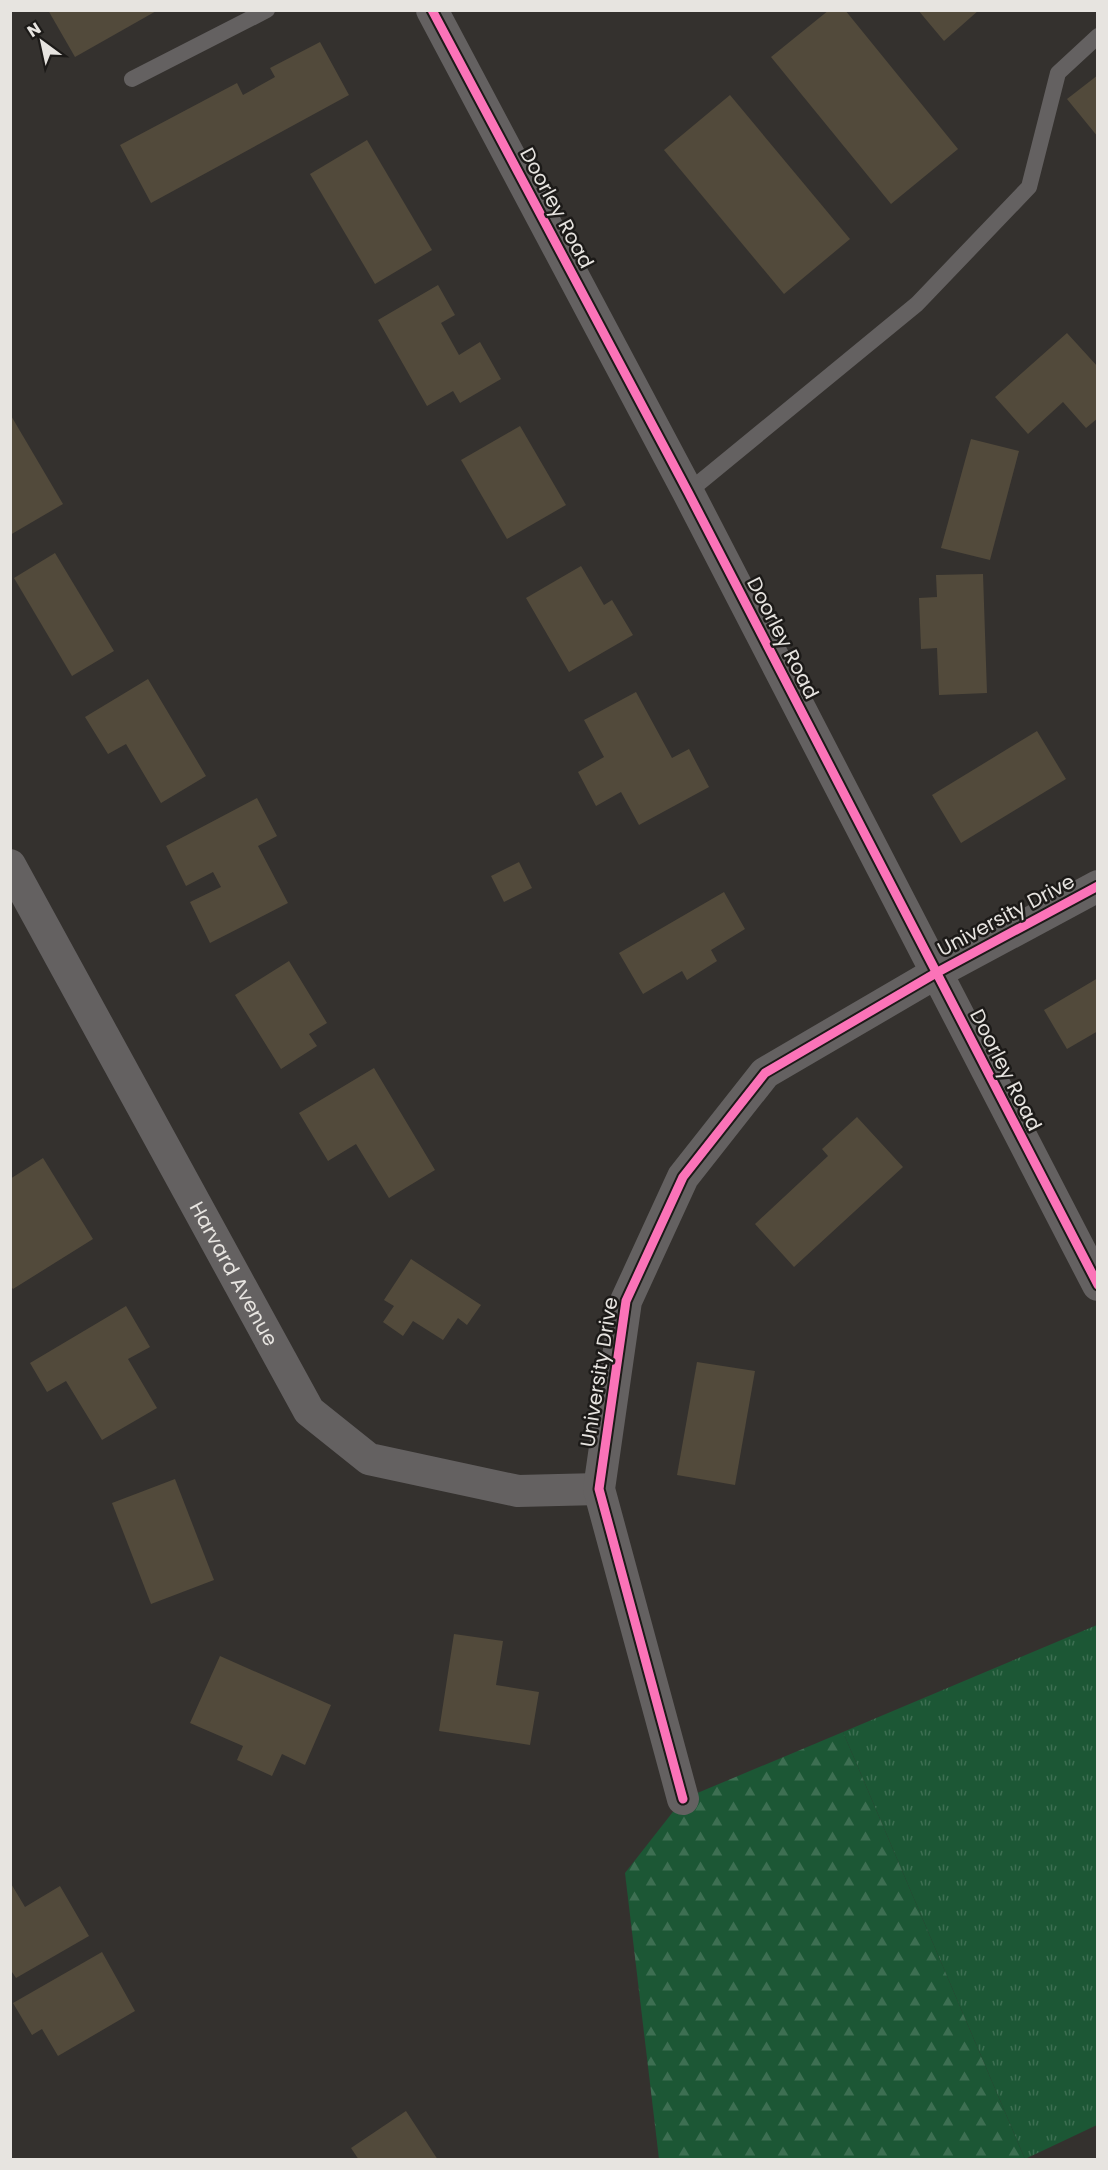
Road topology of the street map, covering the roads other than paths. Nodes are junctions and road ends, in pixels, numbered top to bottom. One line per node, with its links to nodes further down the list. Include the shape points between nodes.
1 (267, 10): 4 (lane)
2 (432, 10): 5 (street, Doorley Road)
3 (1098, 36): 5 (lane, via 1058,73 1029,187 917,304)
4 (132, 79)
5 (688, 492): 8 (street, Doorley Road)
6 (10, 866): 10 (street, Harvard Avenue, via 309,1412 369,1459 518,1491)
7 (1098, 886): 8 (street, University Drive)
8 (936, 973): 9 (street, Doorley Road); 10 (street, University Drive, via 765,1073 683,1177 626,1300)
9 (1098, 1285)
10 (599, 1489): 11 (street, University Drive)
11 (683, 1799)

